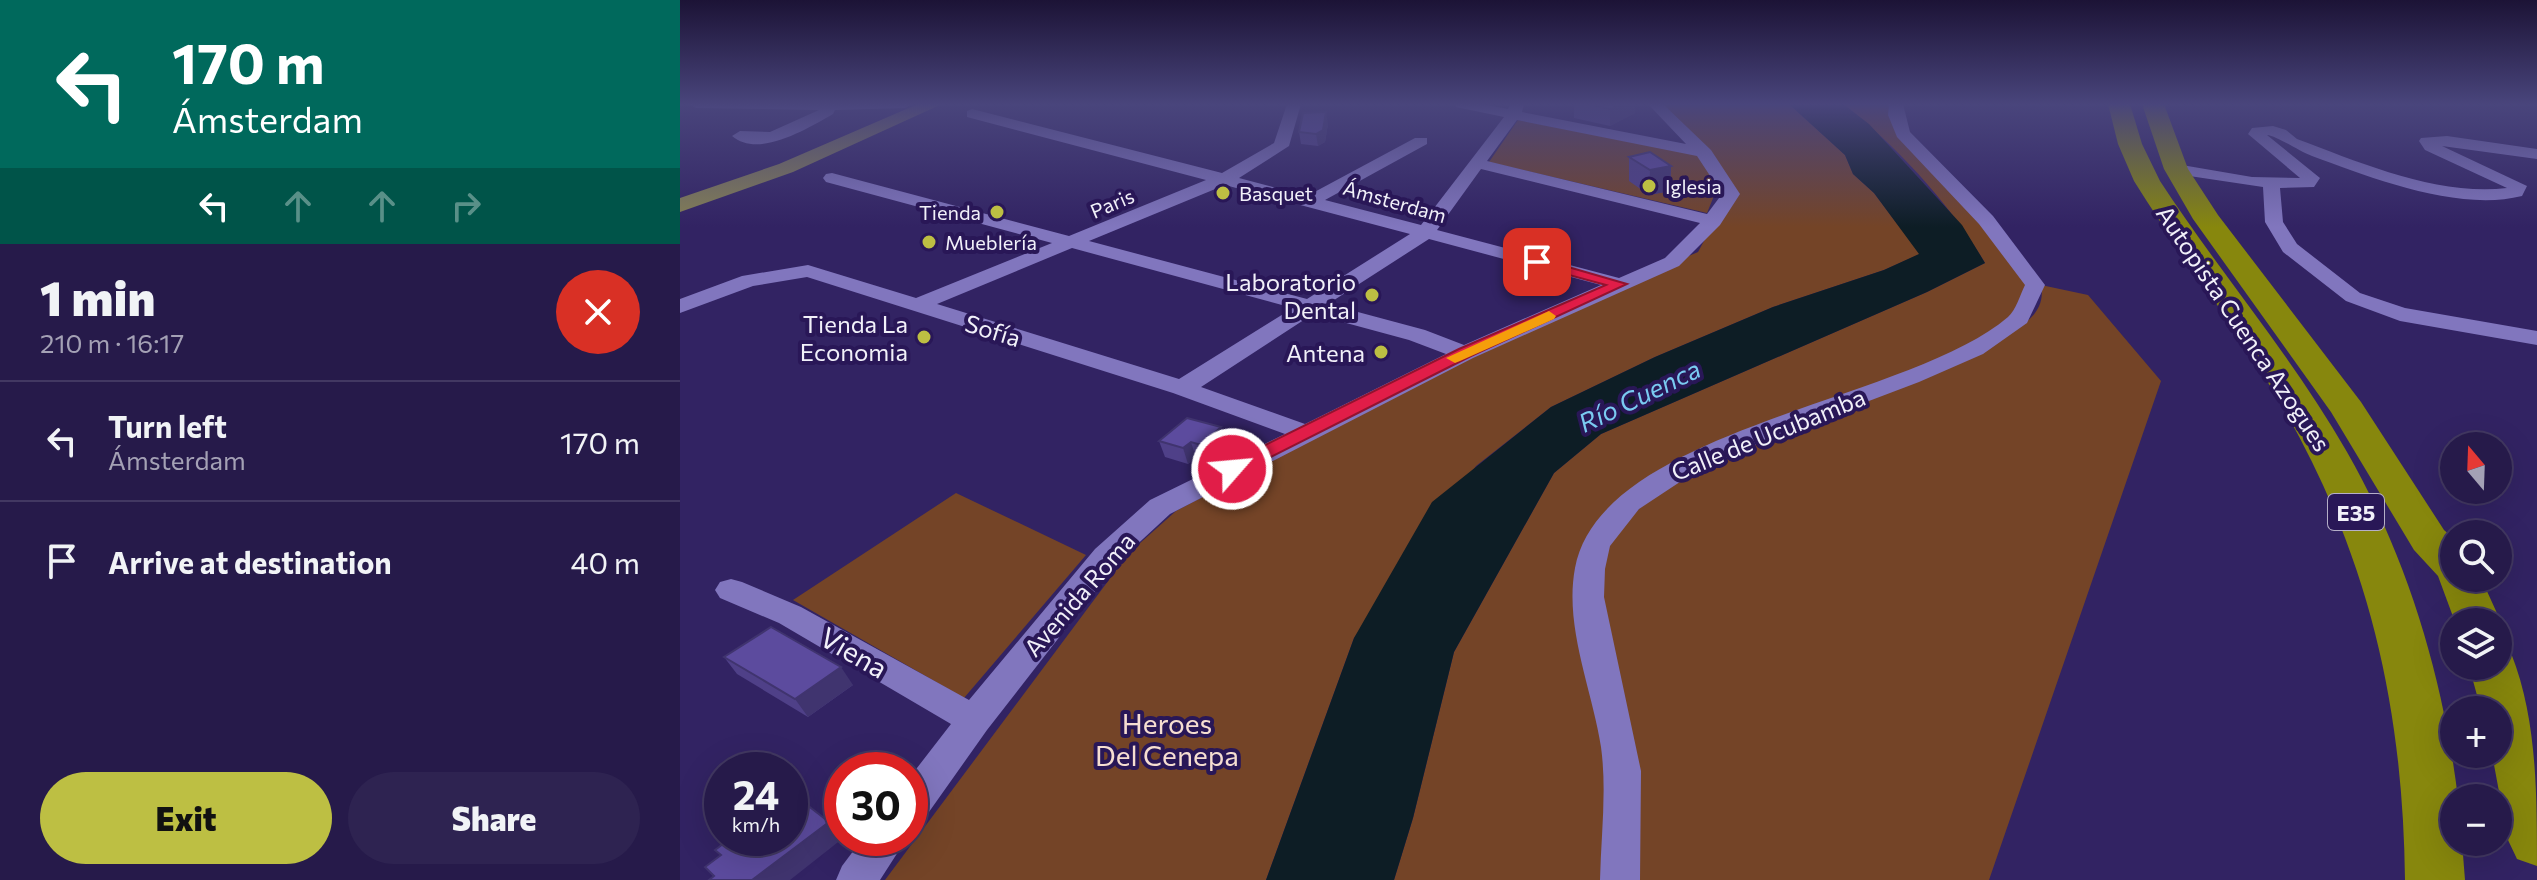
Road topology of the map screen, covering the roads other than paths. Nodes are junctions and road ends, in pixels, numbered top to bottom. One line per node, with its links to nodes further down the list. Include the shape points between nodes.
1 (839, 145): 23 (main road)
2 (1095, 145): 20 (street, Ámsterdam)
3 (1281, 145): 20 (street, Paris)
4 (1413, 145): 22 (street)
5 (1490, 145): 17 (street)
6 (1670, 145): 15 (street)
7 (1697, 145): 15 (street, Avenida Roma)
8 (1914, 145): 43 (street, Calle de Ucubamba, via 1986,220 2035,285 2036,298 2029,311 1991,340 1949,362 1773,427 1658,479 1616,510 1596,545 1588,596 1622,770)
9 (2130, 145): 44 (highway, Autopista Cuenca Azogues / E35, via 2147,181 2297,400 2372,547 2411,666 2430,796)
10 (2168, 145): 18 (highway, Autopista Cuenca Azogues / E35)
11 (2269, 145): 21 (street, via 2312,180)
12 (2300, 145): 13 (street, via 2378,173 2481,195 2516,192 2518,186 2506,178)
13 (2430, 145)
14 (2474, 145): 16 (street)
15 (1705, 153): 24 (street, Avenida Roma, via 1731,194)
16 (2537, 154)
17 (1477, 163): 24 (street); 25 (street)
18 (2176, 169): 21 (street); 35 (highway, Autopista Cuenca Azogues / E35, via 2348,410)
19 (832, 178): 26 (street)
20 (1226, 178): 22 (street, Ámsterdam); 26 (street, Paris)
21 (2271, 184): 31 (street, via 2274,222 2290,248 2353,297 2400,314)
22 (1312, 200): 25 (street, Ámsterdam)
23 (680, 205)
24 (1713, 221): 27 (street, Avenida Roma, via 1672,262)
25 (1424, 234): 27 (street, Ámsterdam); 30 (street)
26 (1073, 243): 28 (street, Paris); 30 (street)
27 (1620, 284): 32 (street, Avenida Roma)
28 (915, 306): 29 (street, Sofía, via 808,271 749,280); 33 (street, Sofía)
29 (680, 307)
30 (1308, 308): 32 (street, via 1417,335); 33 (street)
31 (2537, 338)
32 (1465, 353): 34 (street, Avenida Roma)
33 (1182, 388): 34 (street, Sofía)
34 (1304, 432): 38 (street, Avenida Roma, via 1160,507 1106,556)
35 (2440, 551)
36 (731, 590): 38 (street, Viena, via 790,615)
37 (2498, 680): 40 (highway)
38 (974, 720): 39 (street, Avenida Roma)
39 (928, 783)
40 (2537, 840)
41 (874, 856): 42 (street)
42 (856, 880)
43 (1620, 880)
44 (2435, 880)

